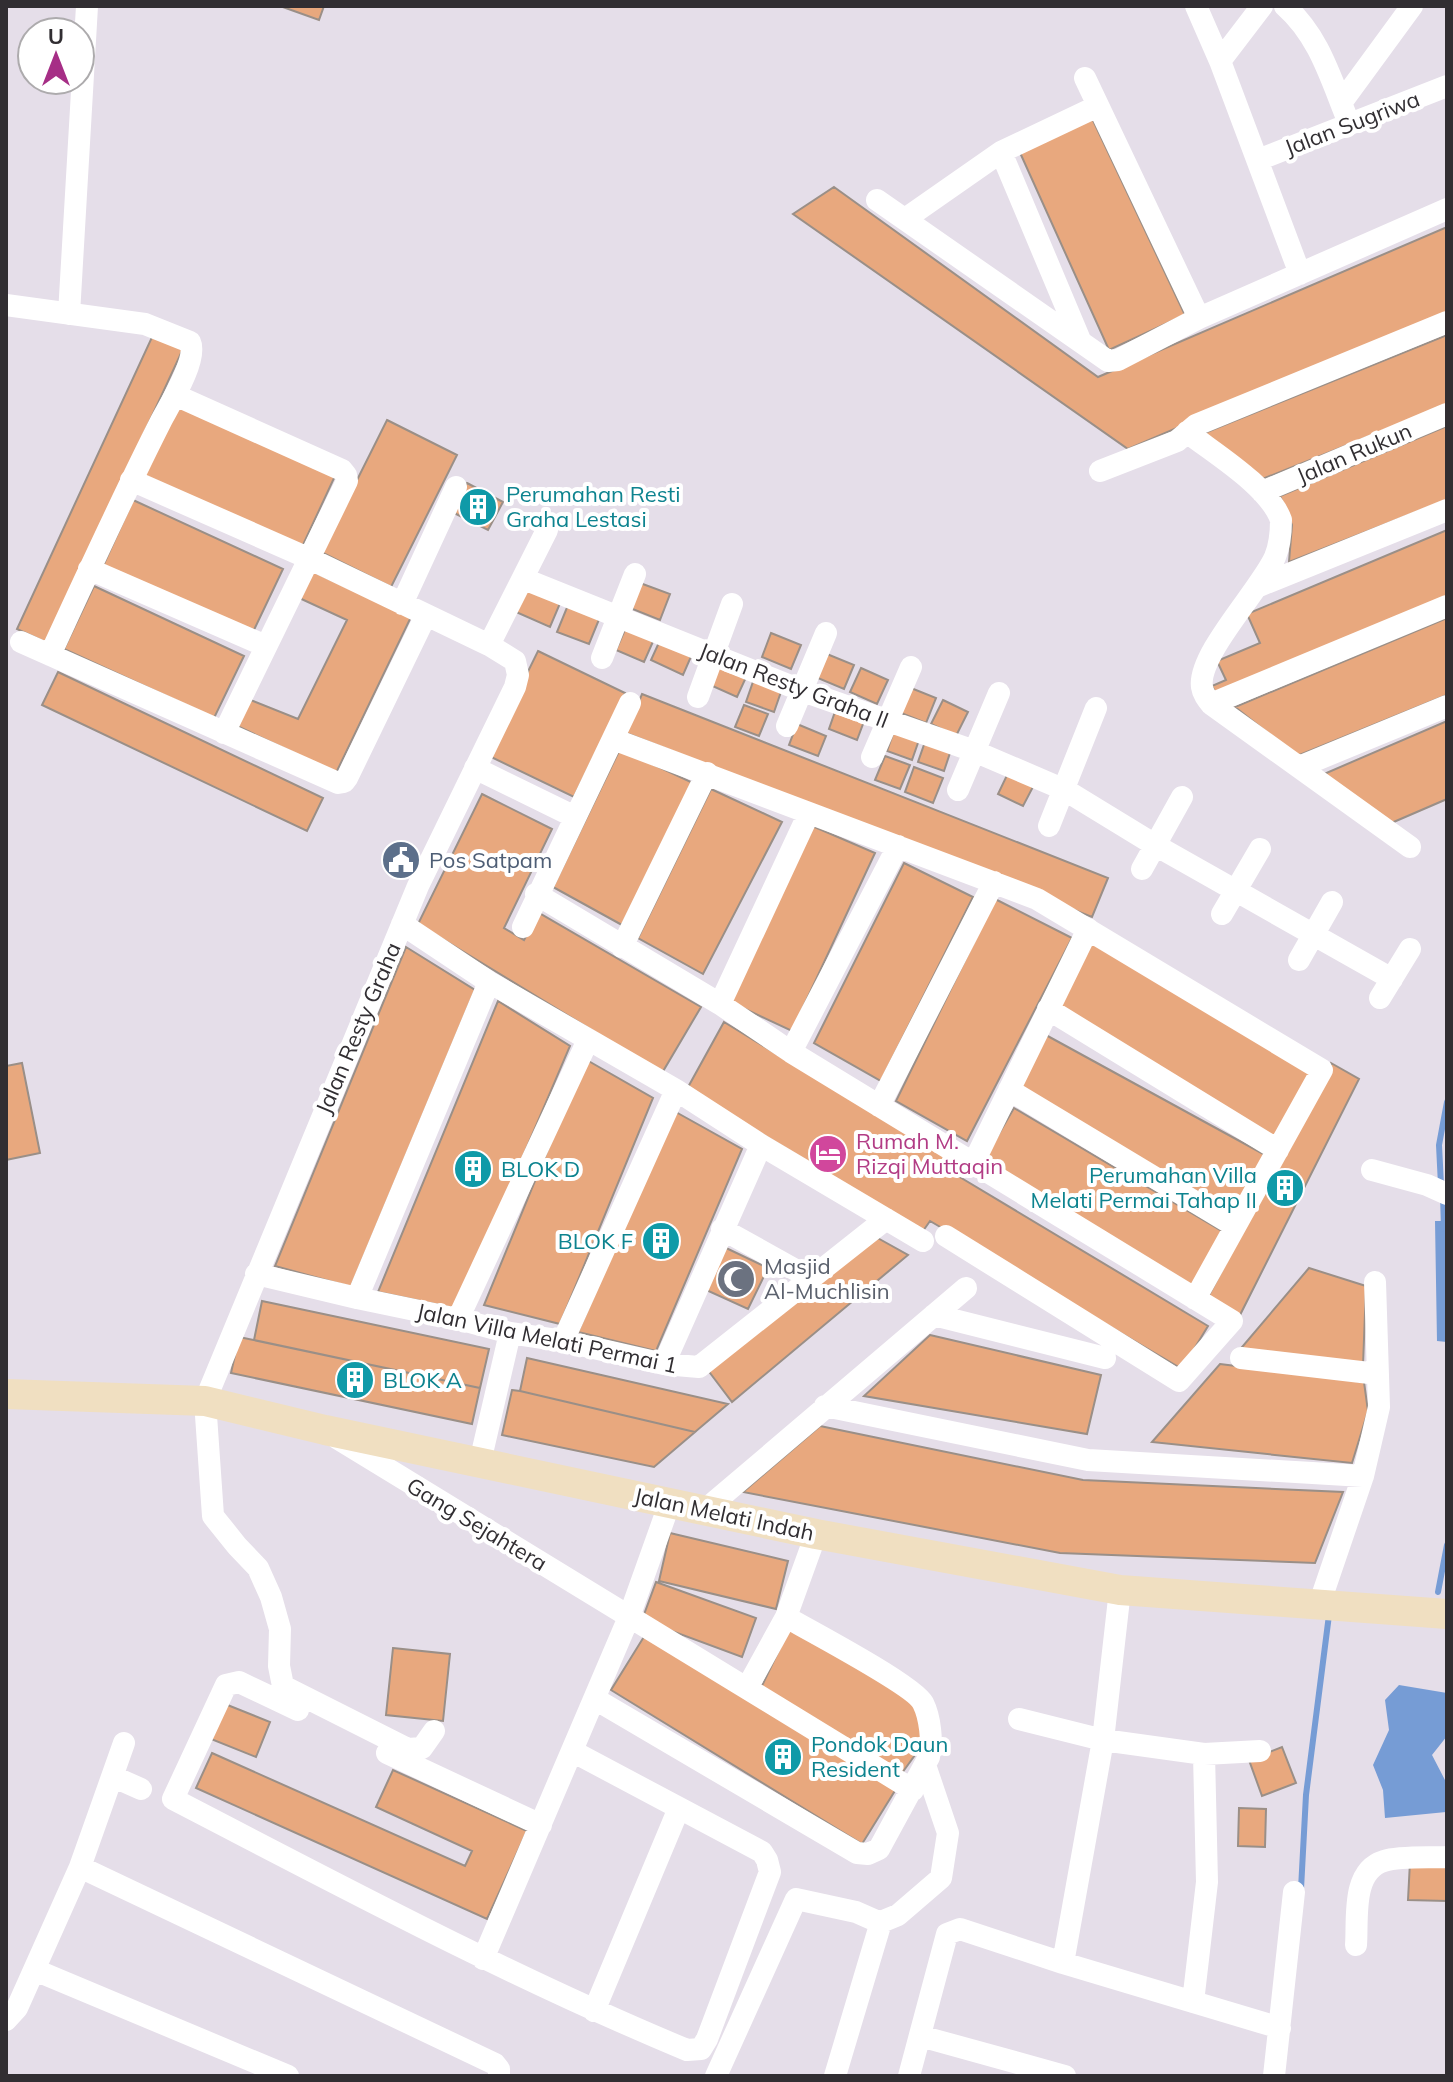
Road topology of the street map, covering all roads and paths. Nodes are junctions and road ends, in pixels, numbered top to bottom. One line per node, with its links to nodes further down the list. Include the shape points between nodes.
1 (87, 6): 18 (street)
2 (1196, 6): 6 (street)
3 (1262, 6): 6 (street)
4 (1285, 6): 10 (street, via 1310,34)
5 (1412, 6): 10 (street)
6 (1220, 61): 12 (street)
7 (1085, 78): 9 (street)
8 (1447, 86): 10 (street, Jalan Sugriwa)
9 (1098, 106): 11 (street); 19 (street)
10 (1345, 113): 12 (street, Jalan Sugriwa)
11 (1001, 152): 15 (street); 21 (street)
12 (1258, 160): 16 (street)
13 (877, 200): 15 (street)
14 (1447, 209): 16 (street)
15 (905, 219): 21 (street)
16 (1300, 274): 19 (street)
17 (6, 305): 18 (street)
18 (69, 314): 22 (street, via 145,324 190,342)
19 (1199, 318): 21 (street, via 1118,360 1105,360)
20 (1447, 322): 24 (street)
21 (1080, 340)
22 (175, 395): 26 (street); 31 (street, via 342,470 347,481)
23 (1447, 414): 28 (street, Jalan Rukun)
24 (1187, 432): 25 (street, via 1177,441); 28 (street)
25 (1100, 471)
26 (131, 480): 31 (street); 32 (street)
27 (456, 487): 36 (street)
28 (1262, 492): 35 (street, via 1279,513 1281,532)
29 (1447, 510): 35 (street)
30 (547, 530): 34 (street)
31 (308, 558): 36 (street); 44 (street)
32 (89, 569): 44 (street); 45 (street)
33 (635, 574): 40 (street)
34 (524, 579): 40 (street, Jalan Resty Graha II); 43 (street)
35 (1259, 586): 53 (street, via 1208,662 1201,684)
36 (402, 604): 39 (street)
37 (732, 604): 46 (street)
38 (1447, 606): 53 (street)
39 (426, 615): 43 (street); 58 (street, via 344,782)
40 (618, 616): 46 (street, Jalan Resty Graha II); 47 (street)
41 (826, 633): 49 (street)
42 (21, 642): 45 (street)
43 (489, 645): 63 (street, Jalan Resty Graha, via 515,661 518,675)
44 (266, 646): 58 (street)
45 (50, 655): 58 (street)
46 (714, 655): 49 (street, Jalan Resty Graha II); 51 (street)
47 (602, 658)
48 (911, 667): 56 (street)
49 (803, 691): 56 (street, Jalan Resty Graha II); 57 (street)
50 (999, 693): 60 (street)
51 (698, 697)
52 (630, 703): 59 (street)
53 (1211, 704): 62 (street)
54 (1447, 706): 62 (street)
55 (1096, 708): 66 (street)
56 (888, 723): 60 (street, Jalan Resty Graha II); 61 (street)
57 (787, 726)
58 (224, 733)
59 (613, 739): 64 (street); 69 (street)
60 (974, 751): 65 (street); 66 (street, Jalan Resty Graha II)
61 (872, 757)
62 (1299, 767): 73 (street)
63 (475, 768): 69 (street); 81 (street, Jalan Resty Graha)
64 (707, 773): 68 (street); 85 (street)
65 (958, 790)
66 (1065, 790): 70 (street); 71 (street, Jalan Resty Graha II)
67 (1182, 797): 71 (street)
68 (809, 813): 72 (street); 89 (street)
69 (575, 817): 78 (street)
70 (1049, 826)
71 (1155, 845): 75 (street); 77 (street, Jalan Resty Graha II)
72 (898, 846): 76 (street); 92 (street)
73 (1410, 847)
74 (1260, 849): 77 (street)
75 (1142, 869)
76 (994, 882): 83 (street, via 1037,899); 95 (street)
77 (1236, 890): 80 (street); 84 (street, Jalan Resty Graha II)
78 (536, 894): 82 (street); 85 (street)
79 (1332, 902): 84 (street)
80 (1222, 914)
81 (402, 924): 88 (street); 104 (street, Jalan Resty Graha)
82 (523, 927)
83 (1088, 929): 90 (street); 97 (street, via 1323,1070)
84 (1314, 934): 86 (street, Jalan Resty Graha II, via 1386,988); 87 (street)
85 (622, 947): 89 (street)
86 (1410, 949)
87 (1299, 960)
88 (489, 982): 91 (street); 108 (street)
89 (720, 1004): 92 (street)
90 (1048, 1009): 94 (street); 97 (street)
91 (588, 1040): 93 (street); 111 (street)
92 (791, 1052): 95 (street)
93 (676, 1090): 96 (street); 113 (street)
94 (1009, 1090): 98 (street); 102 (street)
95 (879, 1106): 98 (street)
96 (761, 1145): 101 (street); 103 (street)
97 (1278, 1150): 102 (street)
98 (973, 1164): 109 (street)
99 (1372, 1170): 100 (street)
100 (1447, 1194)
101 (886, 1219): 105 (street, Jalan Villa Melati Permai 1); 109 (street, via 934,1238 1179,1381 1232,1321)
102 (1235, 1226): 109 (street)
103 (722, 1229): 105 (street); 116 (street)
104 (256, 1274): 108 (street, Jalan Villa Melati Permai 1); 119 (street, Jalan Resty Graha)
105 (810, 1278): 116 (street, Jalan Villa Melati Permai 1, via 699,1367)
106 (1375, 1282): 117 (street)
107 (966, 1288): 110 (street)
108 (357, 1298): 111 (street, Jalan Villa Melati Permai 1)
109 (1195, 1299)
110 (934, 1315): 114 (street); 120 (street)
111 (458, 1319): 112 (street, Jalan Villa Melati Permai 1)
112 (510, 1333): 113 (street, Jalan Villa Melati Permai 1); 122 (street)
113 (563, 1341): 116 (street, Jalan Villa Melati Permai 1)
114 (1105, 1358)
115 (1241, 1358): 117 (street)
116 (664, 1364)
117 (1378, 1374): 123 (street, via 1379,1407)
118 (6, 1394): 119 (main road, Jalan Melati Indah)
119 (205, 1401): 121 (main road, Jalan Melati Indah); 135 (street, via 213,1516 258,1568 271,1597 280,1629 283,1686 408,1749 422,1748)
120 (825, 1406): 123 (street, via 1088,1460); 125 (street)
121 (325, 1430): 122 (main road, Jalan Melati Indah); 130 (street, Gang Sejahtera)
122 (480, 1462): 124 (main road, Jalan Melati Indah)
123 (1363, 1476): 128 (street)
124 (670, 1502): 125 (main road, Jalan Melati Indah); 130 (street)
125 (705, 1510): 126 (main road, Jalan Melati Indah)
126 (816, 1534): 127 (main road, Jalan Melati Indah); 131 (street)
127 (1120, 1590): 128 (main road, Jalan Melati Indah); 136 (street)
128 (1319, 1605): 129 (main road, Jalan Melati Indah)
129 (1447, 1614)
130 (629, 1617): 132 (street, Gang Sejahtera); 133 (street)
131 (786, 1617): 132 (street); 141 (street, via 923,1702 933,1741)
132 (747, 1688): 144 (street, Gang Sejahtera)
133 (595, 1699): 138 (street); 144 (street, via 857,1853 879,1849)
134 (1019, 1719): 136 (street)
135 (434, 1731)
136 (1103, 1740): 140 (street); 153 (street)
137 (124, 1743): 142 (street)
138 (572, 1751): 145 (street); 146 (street)
139 (1260, 1751): 140 (street)
140 (1204, 1754): 155 (street, via 1207,1882)
141 (925, 1765): 144 (street); 150 (street, via 948,1833 941,1878)
142 (114, 1777): 143 (street); 148 (street)
143 (141, 1789)
144 (913, 1790)
145 (679, 1808): 156 (street); 156 (street, via 762,1852 770,1872 707,2039 701,2049 687,2050)
146 (541, 1825): 152 (street); 152 (street, via 235,1681 224,1687 173,1799)
147 (1447, 1857): 151 (street, via 1382,1861 1365,1875 1359,1890)
148 (80, 1867): 154 (street); 161 (street, via 495,2064)
149 (1294, 1892): 158 (street)
150 (881, 1923): 162 (street, via 796,1899); 163 (street)
151 (1356, 1945)
152 (483, 1959): 156 (street)
153 (1063, 1963): 155 (street); 159 (street, via 960,1929 948,1932)
154 (35, 1970): 157 (street); 160 (street)
155 (1193, 2002): 158 (street)
156 (594, 2011)
157 (6, 2020)
158 (1280, 2028): 166 (street)
159 (920, 2036): 164 (street); 165 (street)
160 (288, 2076)
161 (499, 2076)
162 (716, 2076)
163 (835, 2076)
164 (909, 2076)
165 (1065, 2076)
166 (1274, 2076)

